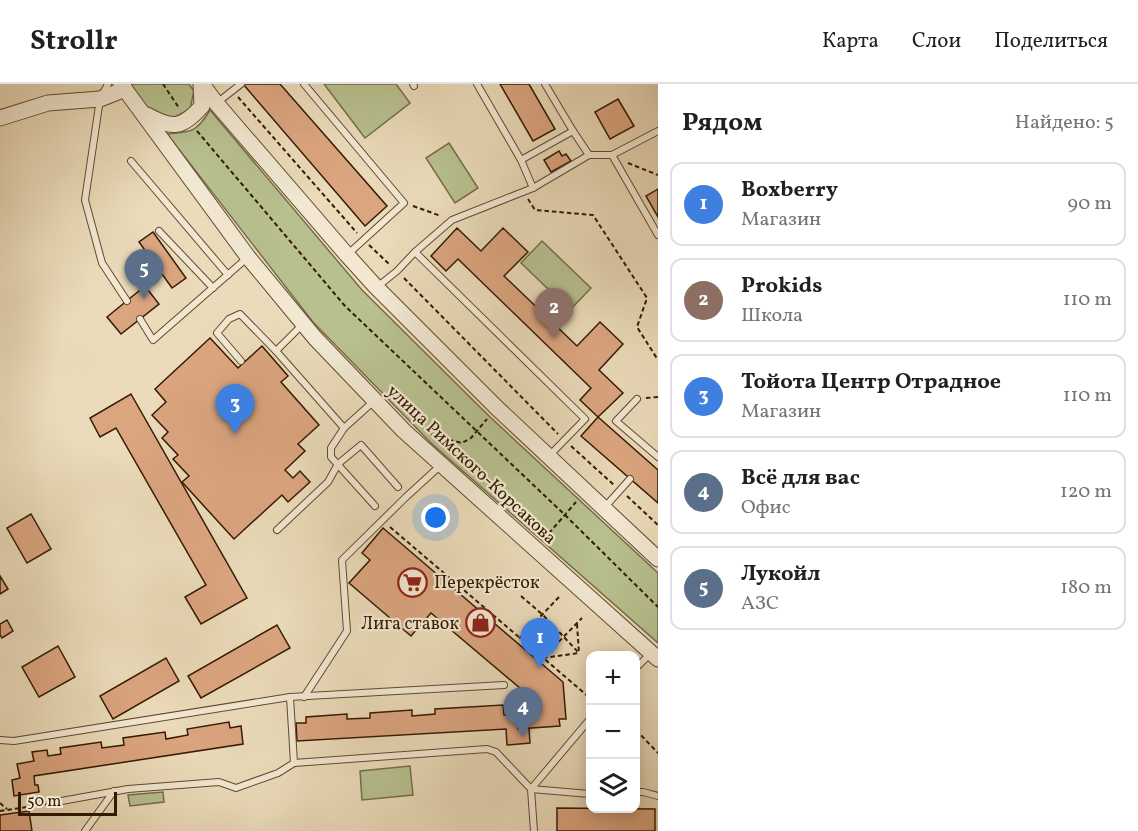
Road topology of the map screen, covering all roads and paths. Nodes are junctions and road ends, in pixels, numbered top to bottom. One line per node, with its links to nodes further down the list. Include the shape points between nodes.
1 (108, 84): 10 (lane)
2 (163, 84): 14 (path)
3 (201, 84): 11 (street); 14 (street, via 202,106)
4 (241, 84): 9 (lane)
5 (304, 84): 24 (lane)
6 (477, 84): 19 (lane)
7 (545, 84): 16 (lane)
8 (123, 87): 10 (street); 12 (street, улица Римского-Корсакова)
9 (231, 91): 11 (lane); 28 (path)
10 (100, 99): 13 (street, via 48,103); 36 (lane, via 85,200 102,263)
11 (216, 103): 30 (street)
12 (141, 112): 14 (street, via 163,124 177,125); 31 (street, улица Римского-Корсакова)
13 (1, 115)
14 (187, 120): 47 (path, via 345,306)
15 (658, 130): 18 (lane)
16 (573, 131): 17 (lane); 19 (lane)
17 (589, 155): 18 (lane); 22 (lane)
18 (612, 155): 21 (path); 27 (lane)
19 (521, 160): 22 (lane)
20 (131, 161): 33 (lane)
21 (658, 175)
22 (533, 188): 23 (lane)
23 (523, 192): 25 (lane); 40 (path, via 535,210 593,215 647,298 637,327)
24 (404, 203): 25 (path); 28 (lane)
25 (452, 220): 29 (lane)
26 (159, 231): 35 (lane)
27 (658, 235)
28 (364, 240): 30 (lane); 32 (path)
29 (415, 252): 32 (lane); 48 (lane, via 585,419)
30 (346, 255): 34 (street)
31 (248, 257): 33 (lane); 38 (street, улица Римского-Корсакова)
32 (397, 271): 34 (lane); 48 (path)
33 (228, 275): 35 (lane)
34 (376, 287): 50 (street)
35 (213, 288): 37 (lane, via 153,340)
36 (127, 301)
37 (140, 319)
38 (304, 324): 39 (lane); 43 (street, улица Римского-Корсакова)
39 (276, 351): 41 (lane, via 240,314 217,333); 45 (lane)
40 (658, 360)
41 (241, 361)
42 (637, 399): 49 (lane, via 616,421)
43 (375, 401): 45 (lane); 53 (street, улица Римского-Корсакова)
44 (489, 416): 47 (path)
45 (344, 428): 52 (lane, via 331,448 331,456)
46 (421, 428): 47 (path, via 462,443)
47 (477, 432): 60 (path)
48 (564, 440): 50 (lane); 56 (path)
49 (656, 455): 51 (lane)
50 (549, 457): 59 (street)
51 (647, 461)
52 (338, 464): 55 (lane, via 361,445); 58 (lane); 63 (lane, via 328,482)
53 (441, 465): 61 (lane); 75 (street, улица Римского-Корсакова)
54 (630, 479): 56 (lane)
55 (398, 487)
56 (620, 490): 59 (lane); 62 (path)
57 (578, 498): 60 (path)
58 (375, 506)
59 (604, 508): 65 (street)
60 (565, 515): 64 (path); 68 (path)
61 (383, 520): 72 (path); 80 (lane, via 342,561 347,631)
62 (658, 525)
63 (277, 530)
64 (542, 541)
65 (658, 559)
66 (521, 596): 69 (path)
67 (560, 597): 69 (path)
68 (658, 607)
69 (543, 615): 72 (path); 73 (path)
70 (582, 618): 71 (path)
71 (577, 624): 73 (path); 74 (path)
72 (520, 638): 76 (path)
73 (564, 638): 74 (path); 76 (path)
74 (579, 653): 76 (path)
75 (655, 656): 77 (lane)
76 (543, 658): 79 (path)
77 (640, 665)
78 (504, 685): 80 (lane)
79 (586, 695)
80 (304, 697): 81 (lane)
81 (290, 698): 84 (lane); 86 (lane)
82 (586, 724): 87 (lane)
83 (640, 734): 85 (path)
84 (0, 740)
85 (658, 753)
86 (294, 763): 87 (lane, via 487,748 496,752); 88 (lane, via 236,788 219,782)
87 (531, 789): 90 (lane); 97 (lane)
88 (114, 791): 92 (lane); 96 (lane)
89 (640, 792): 91 (lane)
90 (586, 794)
91 (658, 796)
92 (56, 802): 94 (path)
93 (0, 803): 94 (path)
94 (8, 809): 95 (path)
95 (0, 810)
96 (85, 831)
97 (534, 831)

